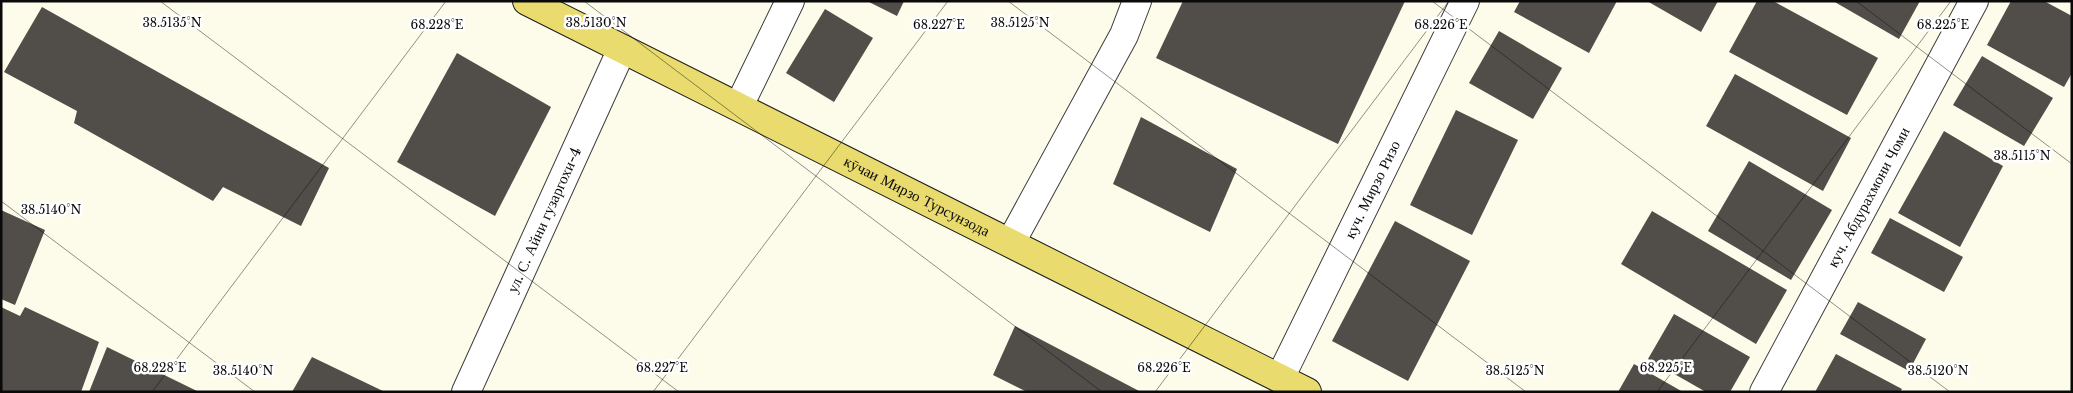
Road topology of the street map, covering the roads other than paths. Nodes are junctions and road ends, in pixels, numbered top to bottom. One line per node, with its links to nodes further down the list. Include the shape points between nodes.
1 (527, 1): 6 (main road, кӯчаи Мирзо Турсунзода)
2 (790, 1): 7 (street)
3 (1137, 1): 8 (street, via 1124,34)
4 (1465, 1): 9 (street, куч. Мирзо Ризо)
5 (1974, 1): 11 (street, куч. Абдурахмони Чоми)
6 (622, 49): 7 (main road, кӯчаи Мирзо Турсунзода); 10 (street, ул. С. Айни гузаргохи-4)
7 (739, 106): 8 (main road, кӯчаи Мирзо Турсунзода)
8 (1011, 242): 9 (main road, кӯчаи Мирзо Турсунзода)
9 (1293, 387)
10 (466, 392)
11 (1764, 392)

